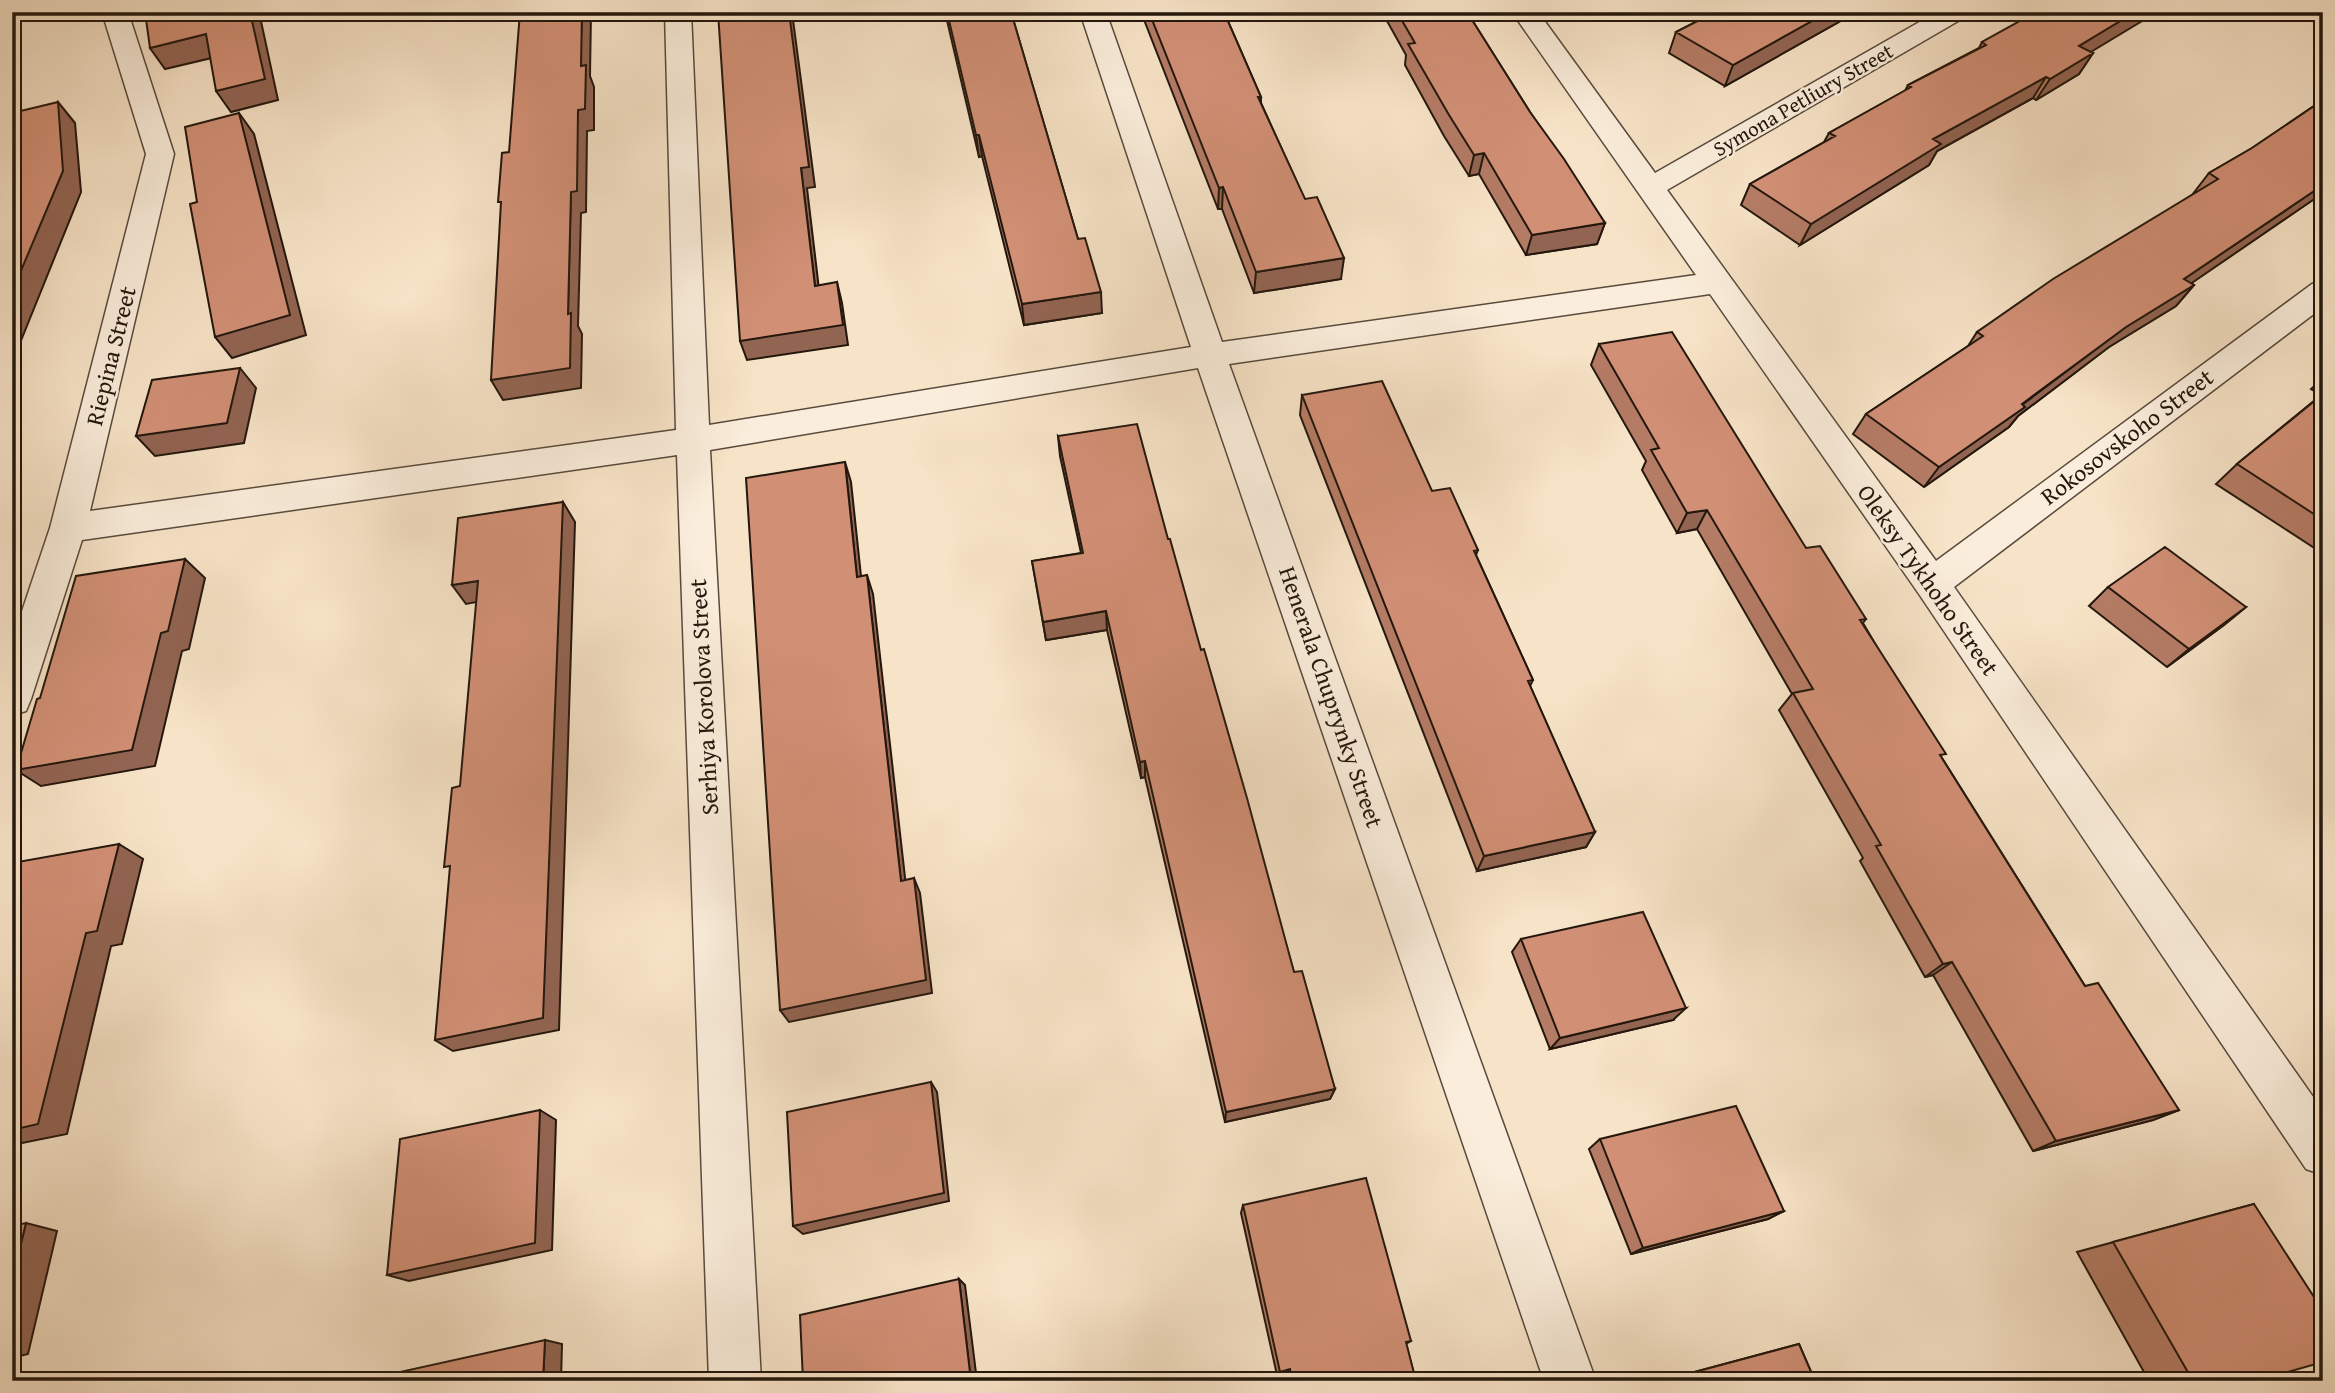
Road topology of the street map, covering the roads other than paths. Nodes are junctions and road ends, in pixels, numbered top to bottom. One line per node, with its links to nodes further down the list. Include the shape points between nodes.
1 (115, 12): 11 (street, Riepina Street, via 160,154)
2 (678, 12): 10 (street, Serhiya Korolova Street)
3 (1093, 12): 9 (street, Henerala Chuprynky Street)
4 (1525, 12): 6 (street, Oleksy Tykhoho Street)
5 (1956, 12): 6 (street, Symona Petliury Street)
6 (1650, 187): 7 (street, Oleksy Tykhoho Street)
7 (1717, 283): 9 (street); 12 (street, Oleksy Tykhoho Street)
8 (2323, 291): 12 (street, Rokosovskoho Street)
9 (1210, 355): 10 (street); 16 (street, Henerala Chuprynky Street)
10 (693, 440): 11 (street); 15 (street, Serhiya Korolova Street)
11 (68, 528): 13 (street, Riepina Street)
12 (1932, 584): 14 (street, Oleksy Tykhoho Street)
13 (12, 699)
14 (2323, 1152)
15 (735, 1381)
16 (1570, 1381)

